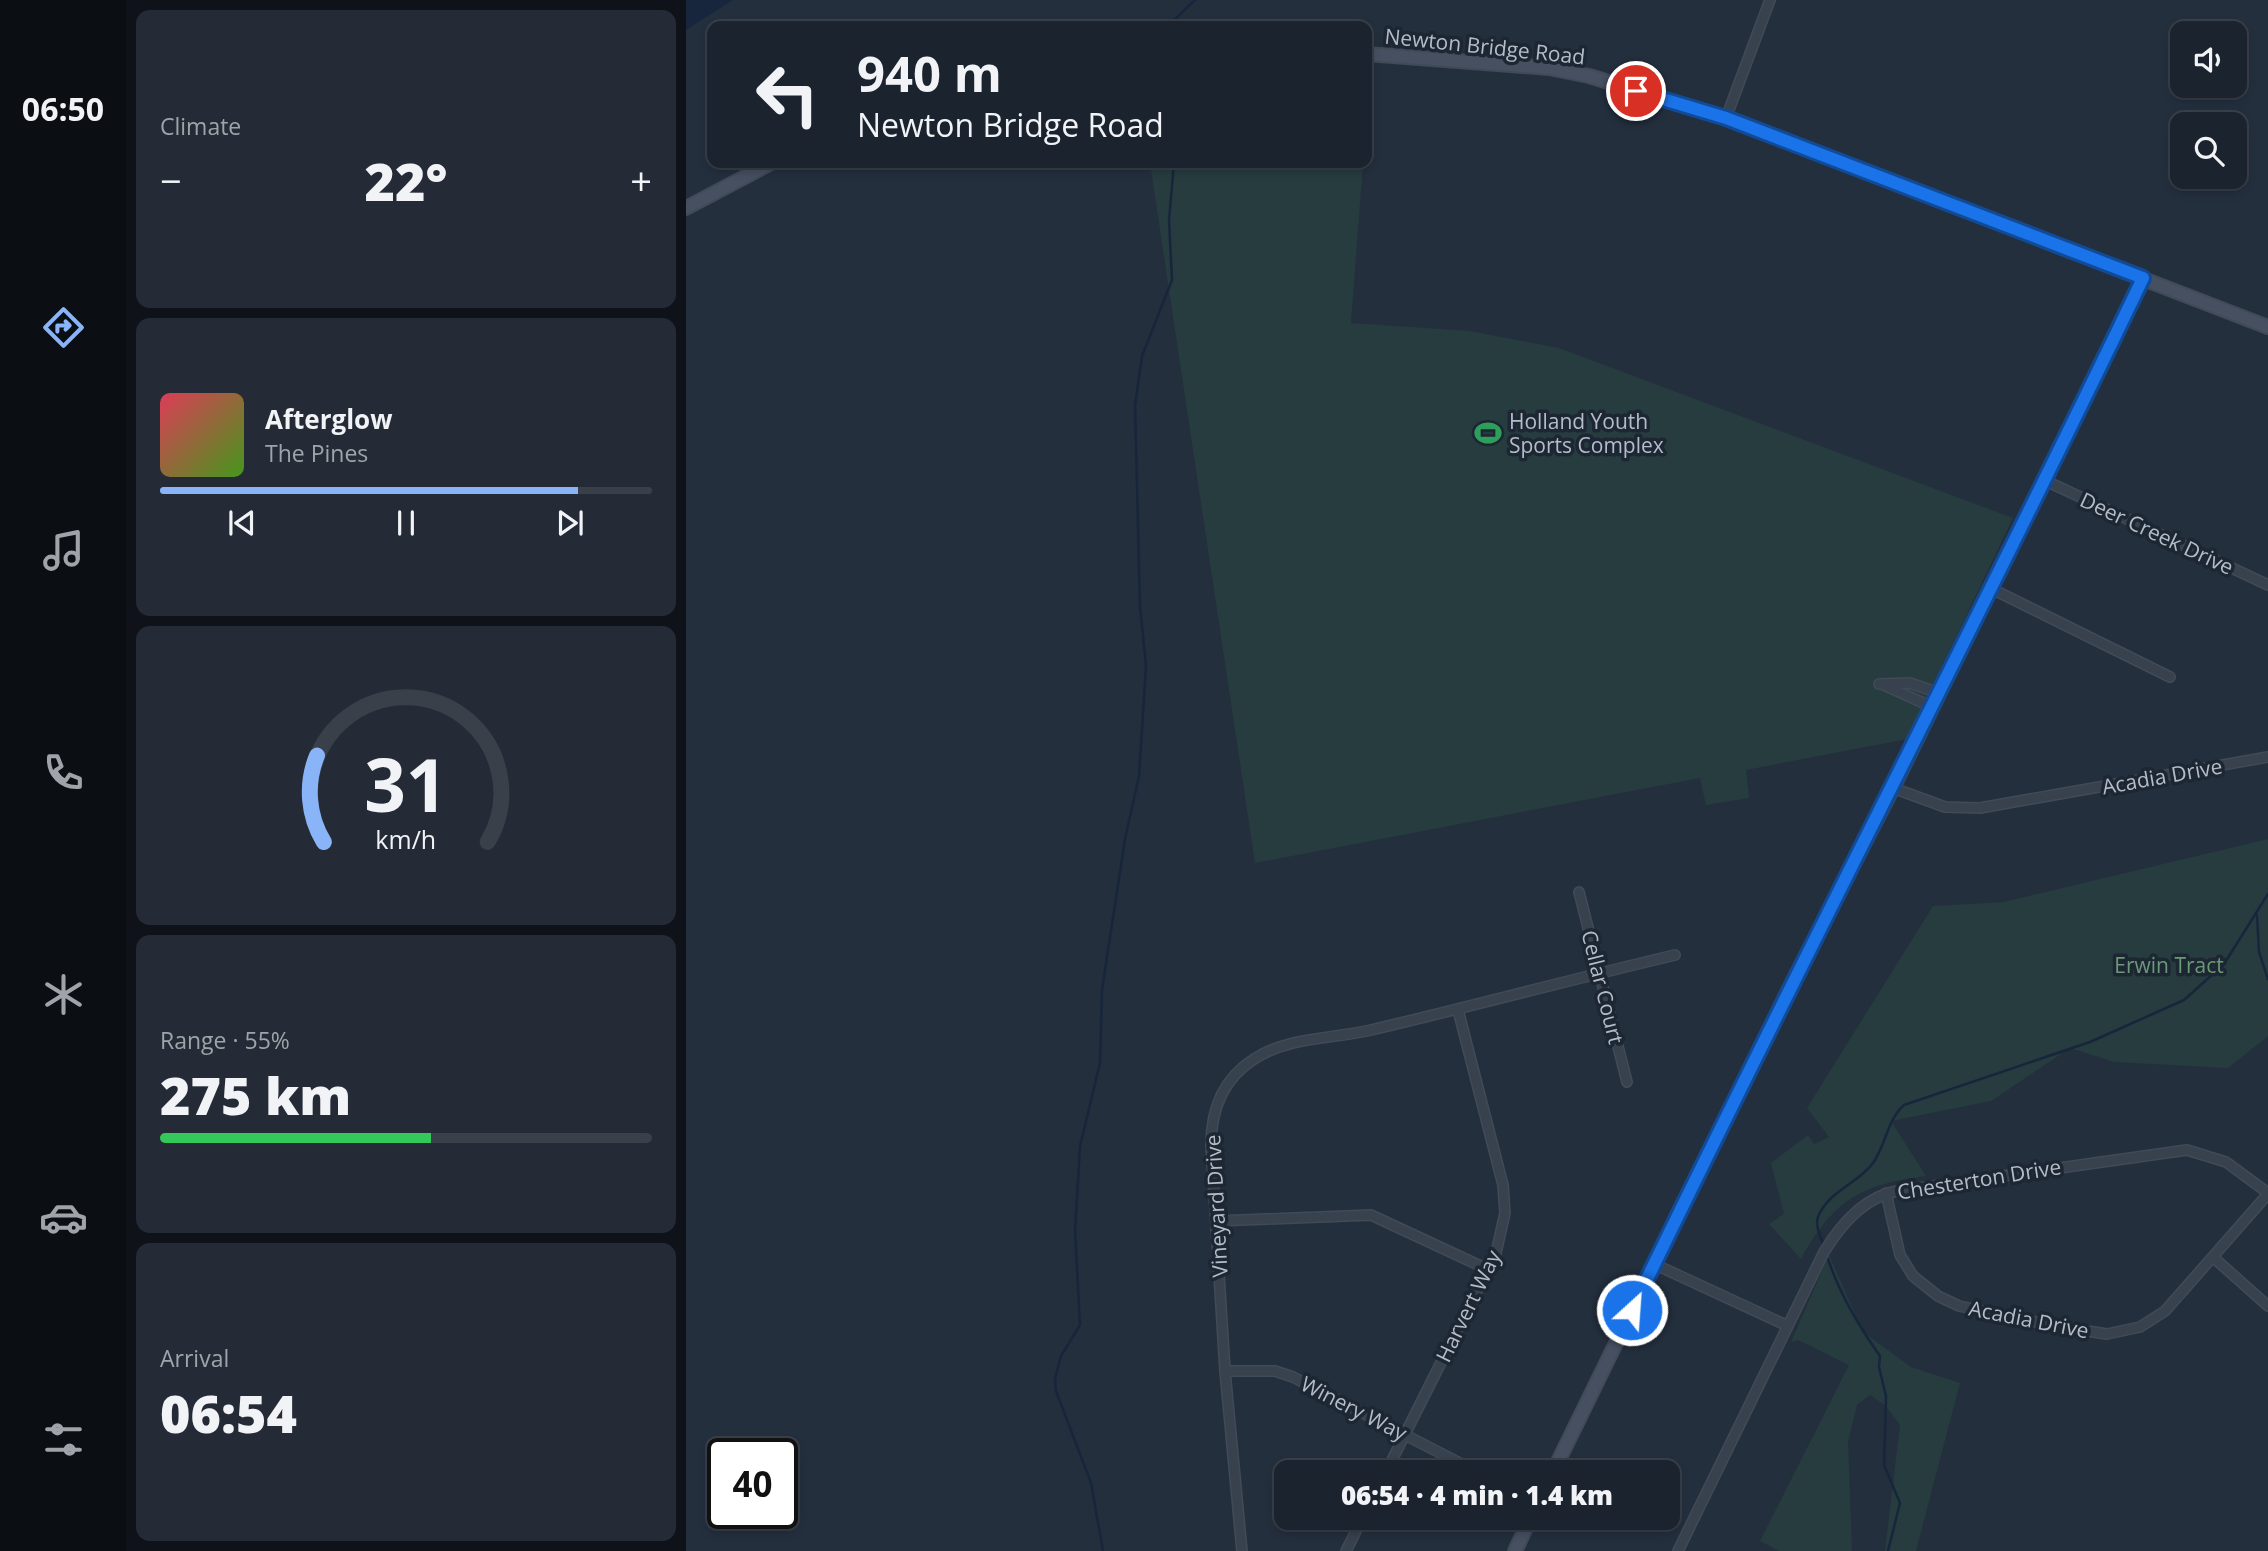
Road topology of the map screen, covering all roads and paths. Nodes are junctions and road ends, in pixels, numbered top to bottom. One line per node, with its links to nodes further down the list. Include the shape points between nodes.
1 (1770, 0): 3 (street)
2 (1372, 54): 3 (street, Newton Bridge Road, via 1549,68)
3 (1726, 118): 6 (street, Newton Bridge Road)
4 (762, 168): 5 (street)
5 (686, 208)
6 (2143, 278): 7 (street, Newton Bridge Road); 8 (street)
7 (2268, 327)
8 (2046, 481): 9 (street, Deer Creek Drive); 10 (street)
9 (2268, 585)
10 (1990, 588): 11 (street); 12 (street)
11 (2170, 677)
12 (1939, 693): 13 (street); 13 (street, via 1910,682 1879,684)
13 (1932, 707): 15 (street)
14 (2268, 757): 15 (street, Acadia Drive, via 1968,809 1928,802)
15 (1893, 788): 25 (street)
16 (1579, 892): 18 (street, Cellar Court)
17 (1675, 955): 18 (street, Vineyard Drive)
18 (1600, 973): 19 (street, Vineyard Drive); 20 (street, Cellar Court)
19 (1458, 1010): 23 (street, Vineyard Drive, via 1284,1045 1242,1067 1220,1096 1212,1120); 26 (street, Harvert Way, via 1503,1185 1502,1233)
20 (1627, 1082)
21 (1886, 1193): 22 (street, Chesterton Drive, via 2187,1150 2226,1162); 24 (street, Acadia Drive, via 1900,1255 1928,1290 1959,1306 2060,1327 2107,1334 2140,1327 2165,1311); 28 (street, Chesterton Drive, via 1839,1229)
22 (2268, 1193): 24 (street, Acadia Drive)
23 (1216, 1221): 26 (street, via 1371,1214); 29 (street, Vineyard Drive)
24 (2214, 1258): 27 (street)
25 (1654, 1264): 28 (street); 33 (street)
26 (1487, 1269): 30 (street, Harvert Way)
27 (2268, 1306)
28 (1788, 1326): 39 (street, Chesterton Drive)
29 (1225, 1371): 30 (street, Winery Way, via 1275,1371 1293,1377); 36 (street, Vineyard Drive)
30 (1406, 1434): 31 (street, Harvert Way); 32 (street, Winery Way)
31 (1392, 1460)
32 (1455, 1460)
33 (1559, 1460)
34 (1356, 1530): 37 (street)
35 (1525, 1530): 38 (street)
36 (1241, 1551)
37 (1346, 1551)
38 (1515, 1551)
39 (1678, 1551)

